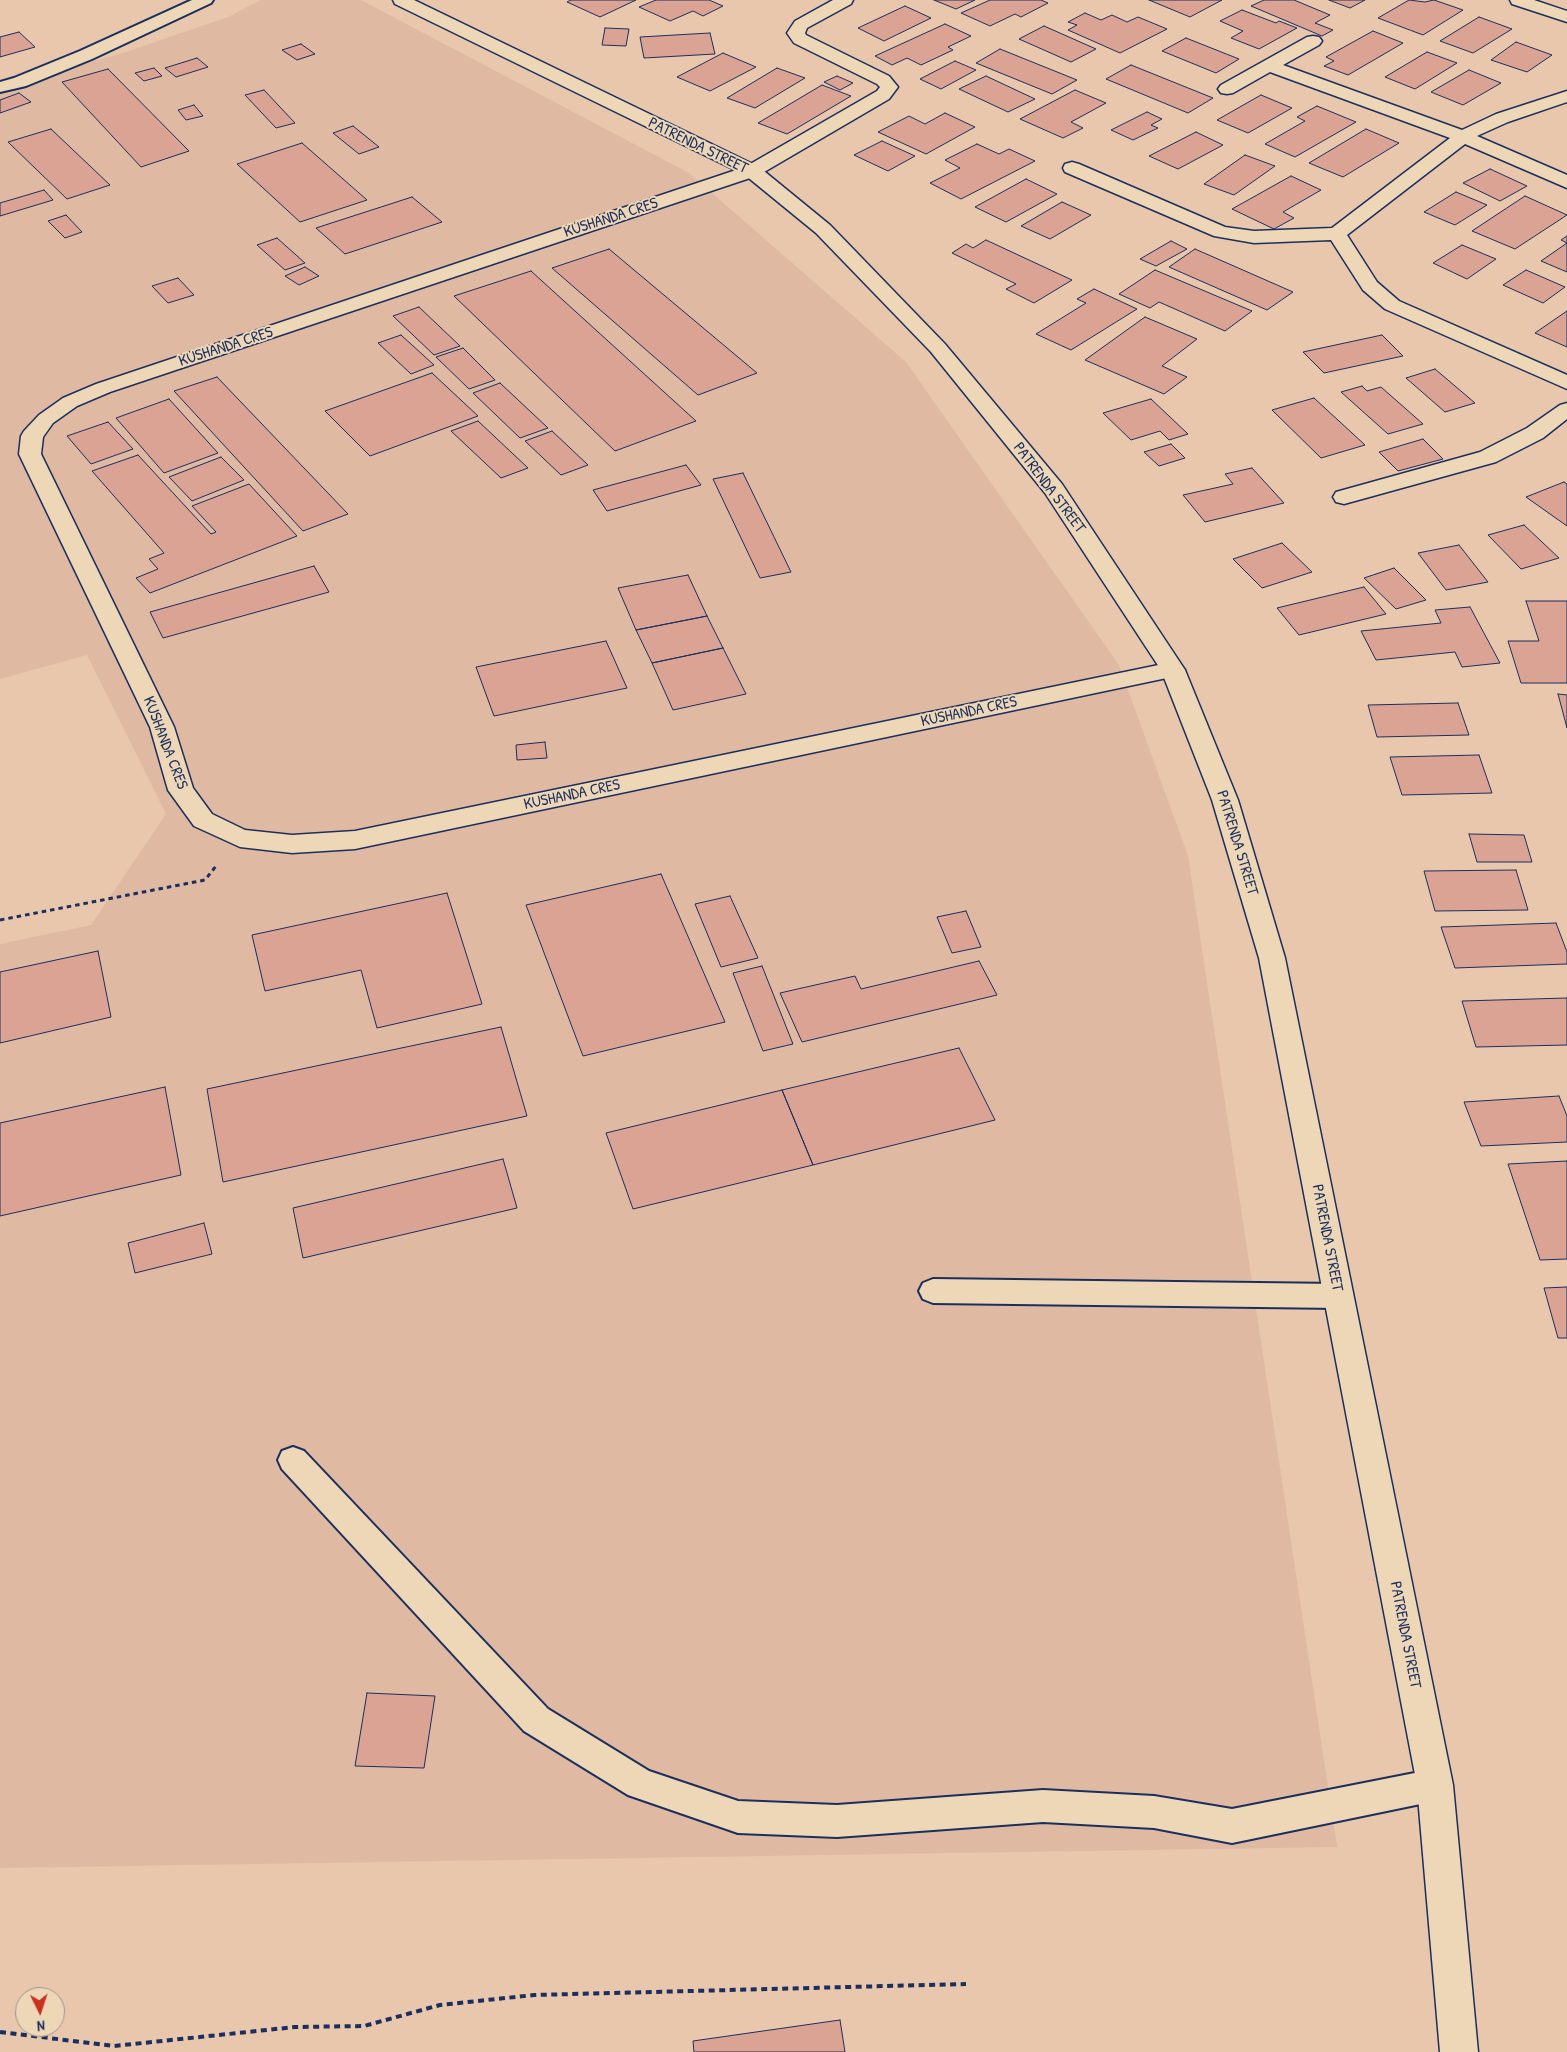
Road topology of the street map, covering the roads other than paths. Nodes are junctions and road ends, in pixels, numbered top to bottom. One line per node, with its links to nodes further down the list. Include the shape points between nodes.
1 (205, 0): 8 (lane, via 86,55)
2 (401, 0): 13 (street, PATRENDA STREET)
3 (845, 0): 13 (street, KUSHANDA CRES, via 801,25 796,33 800,39 883,80 889,87 883,95)
4 (1518, 0): 5 (street)
5 (1567, 17)
6 (1313, 41): 7 (street)
7 (1269, 66): 9 (street); 11 (street)
8 (0, 87)
9 (1227, 89)
10 (1567, 96): 11 (street, via 1495,121)
11 (1463, 137): 14 (street); 15 (street)
12 (1072, 168): 15 (street, via 1221,232 1254,237)
13 (752, 171): 19 (street, PATRENDA STREET, via 823,229 938,348 1054,489); 19 (street, KUSHANDA CRES, via 103,388 70,402 46,419 32,436 30,454 162,727 181,790 203,820 240,838 292,844 355,840)
14 (1567, 182)
15 (1337, 234): 16 (street, via 1370,286 1392,305)
16 (1567, 383)
17 (1567, 409): 18 (street, via 1535,432 1488,457)
18 (1344, 497)
19 (1173, 670): 21 (street, PATRENDA STREET, via 1225,800 1272,958)
20 (933, 1291): 21 (lane)
21 (1339, 1296): 23 (street, PATRENDA STREET)
22 (293, 1460): 23 (lane, via 536,1720 640,1784 738,1817 838,1821 1043,1806 1154,1812 1232,1826)
23 (1435, 1785): 24 (street, PATRENDA STREET)
24 (1459, 2052)

